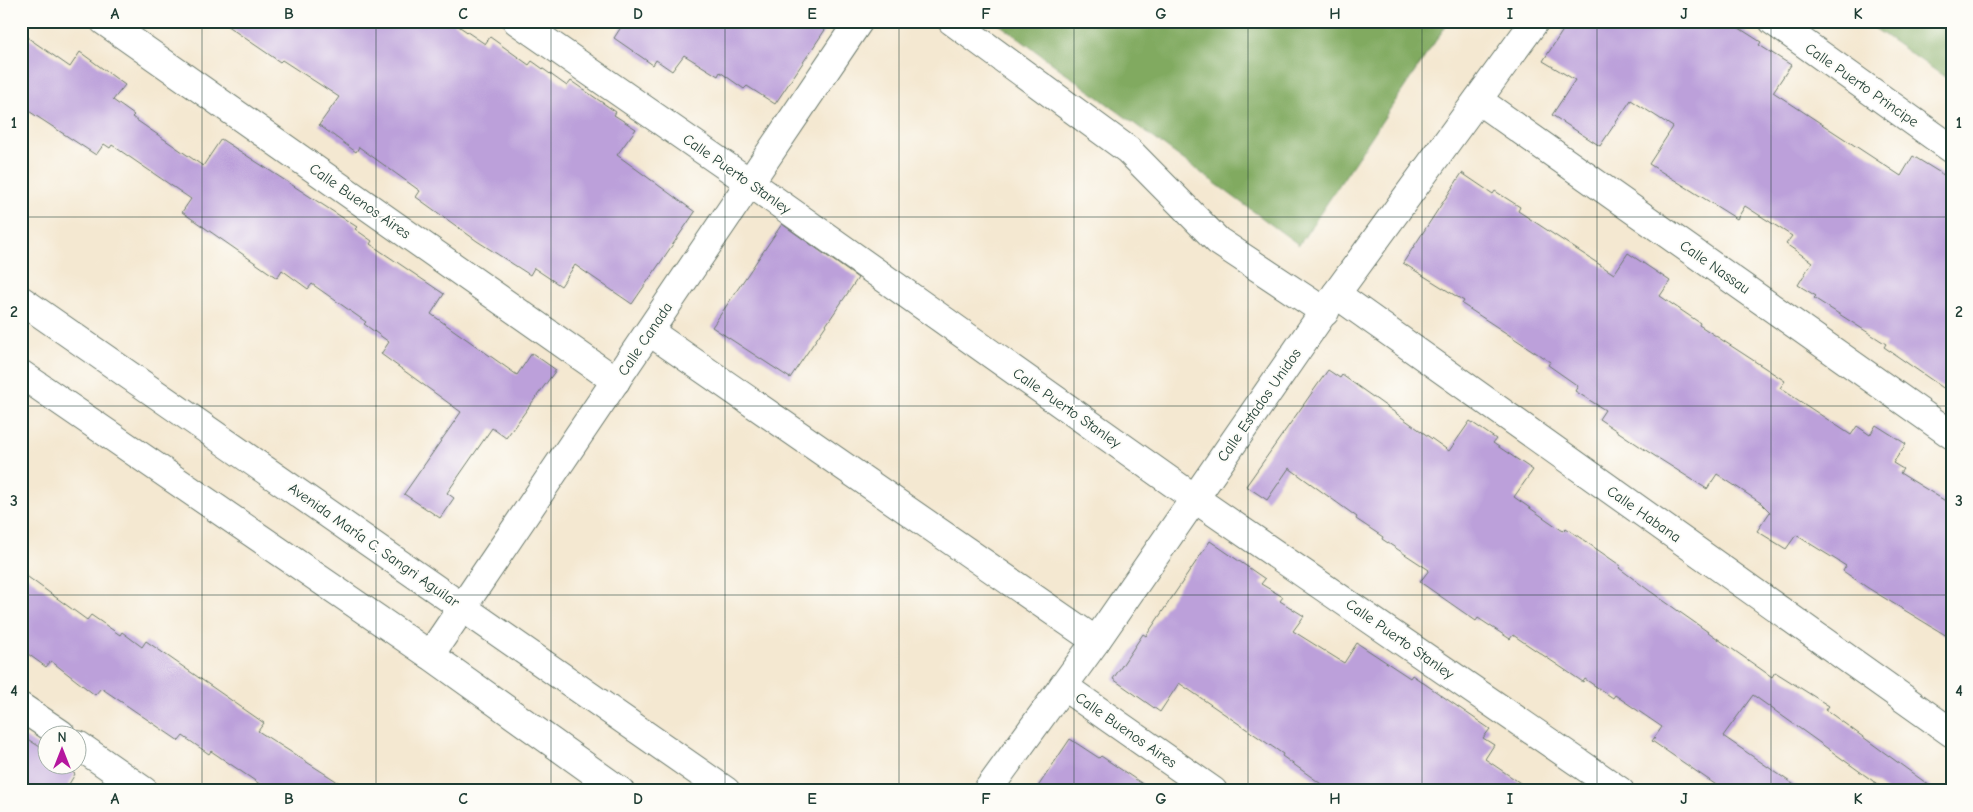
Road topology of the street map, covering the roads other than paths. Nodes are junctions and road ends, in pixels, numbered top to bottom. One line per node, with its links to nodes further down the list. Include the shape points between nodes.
1 (104, 21): 14 (street, Calle Buenos Aires)
2 (517, 21): 9 (street, Calle Puerto Stanley)
3 (859, 21): 9 (street, Calle Canada)
4 (952, 21): 11 (street, Calle Habana, via 1128,150 1218,241)
5 (1535, 21): 7 (street, Calle Estados Unidos)
6 (1773, 21): 8 (street, Calle Puerto Principe)
7 (1478, 100): 11 (street, Calle Estados Unidos); 15 (street, Calle Nassau)
8 (1952, 149)
9 (749, 182): 12 (street, Calle Canada); 16 (street, Calle Puerto Stanley)
10 (21, 300): 17 (street, Avenida María C. Sangri Aguilar)
11 (1330, 303): 16 (street, Calle Estados Unidos); 23 (street, Calle Habana)
12 (650, 332): 14 (street, Calle Canada); 18 (street)
13 (21, 374): 19 (street)
14 (616, 381): 17 (street, Calle Canada)
15 (1952, 435)
16 (1194, 498): 18 (street, Calle Estados Unidos); 30 (street, Calle Puerto Stanley)
17 (462, 606): 19 (street, Calle Canada); 27 (street, Avenida María C. Sangri Aguilar)
18 (1096, 641): 20 (street, Calle Estados Unidos)
19 (430, 655): 26 (street)
20 (1063, 686): 28 (street, Calle Estados Unidos); 29 (street, Calle Buenos Aires)
21 (21, 707): 22 (street)
22 (47, 724)
23 (1952, 733)
24 (88, 753): 25 (street)
25 (144, 791)
26 (620, 791)
27 (726, 791)
28 (986, 791)
29 (1213, 791)
30 (1620, 791)

